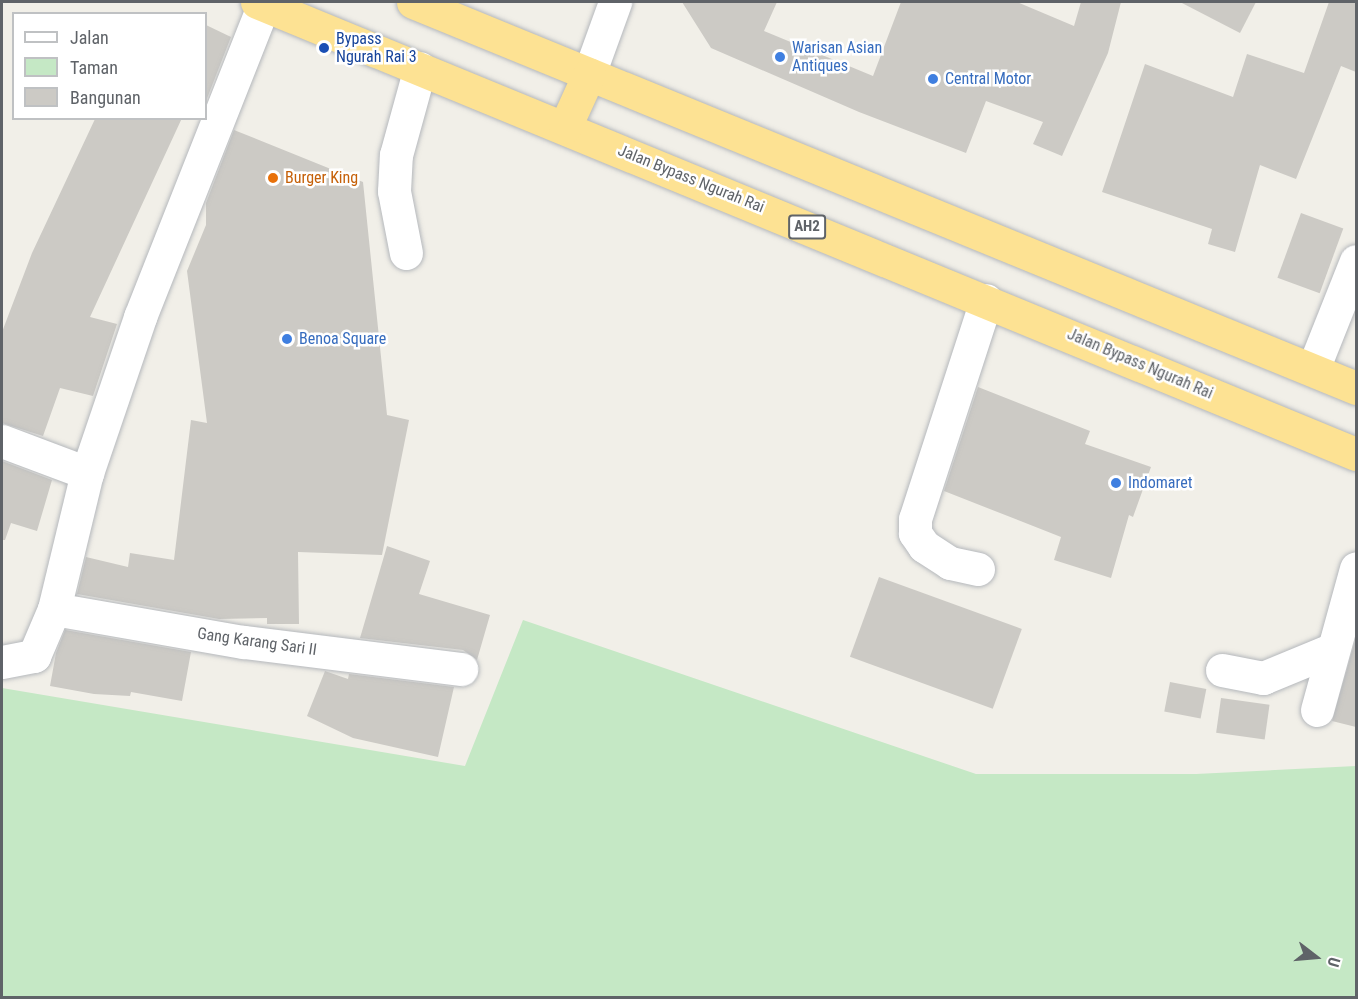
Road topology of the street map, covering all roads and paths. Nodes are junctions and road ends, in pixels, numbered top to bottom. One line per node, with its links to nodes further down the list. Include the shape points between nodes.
1 (413, 2): 5 (highway)
2 (615, 2): 5 (street)
3 (260, 3): 4 (highway, Jalan Bypass Ngurah Rai / AH2); 14 (street, via 140,317)
4 (420, 68): 6 (highway, Jalan Bypass Ngurah Rai / AH2); 7 (street, via 396,155 393,191)
5 (589, 74): 6 (highway); 10 (highway)
6 (565, 128): 9 (highway, Jalan Bypass Ngurah Rai / AH2)
7 (406, 253)
8 (1356, 261): 10 (street)
9 (986, 300): 13 (highway, Jalan Bypass Ngurah Rai / AH2); 16 (street, via 915,519 915,533 924,546 950,563)
10 (1313, 369): 11 (highway)
11 (1356, 388)
12 (2, 441): 14 (street)
13 (1356, 454)
14 (87, 473): 17 (street)
15 (1356, 567): 18 (street)
16 (978, 569)
17 (54, 609): 19 (street, via 34,656); 20 (street, Gang Karang Sari II, via 244,642)
18 (1331, 650): 21 (street, via 1263,678); 22 (street)
19 (2, 662)
20 (461, 669)
21 (1222, 670)
22 (1317, 710)

